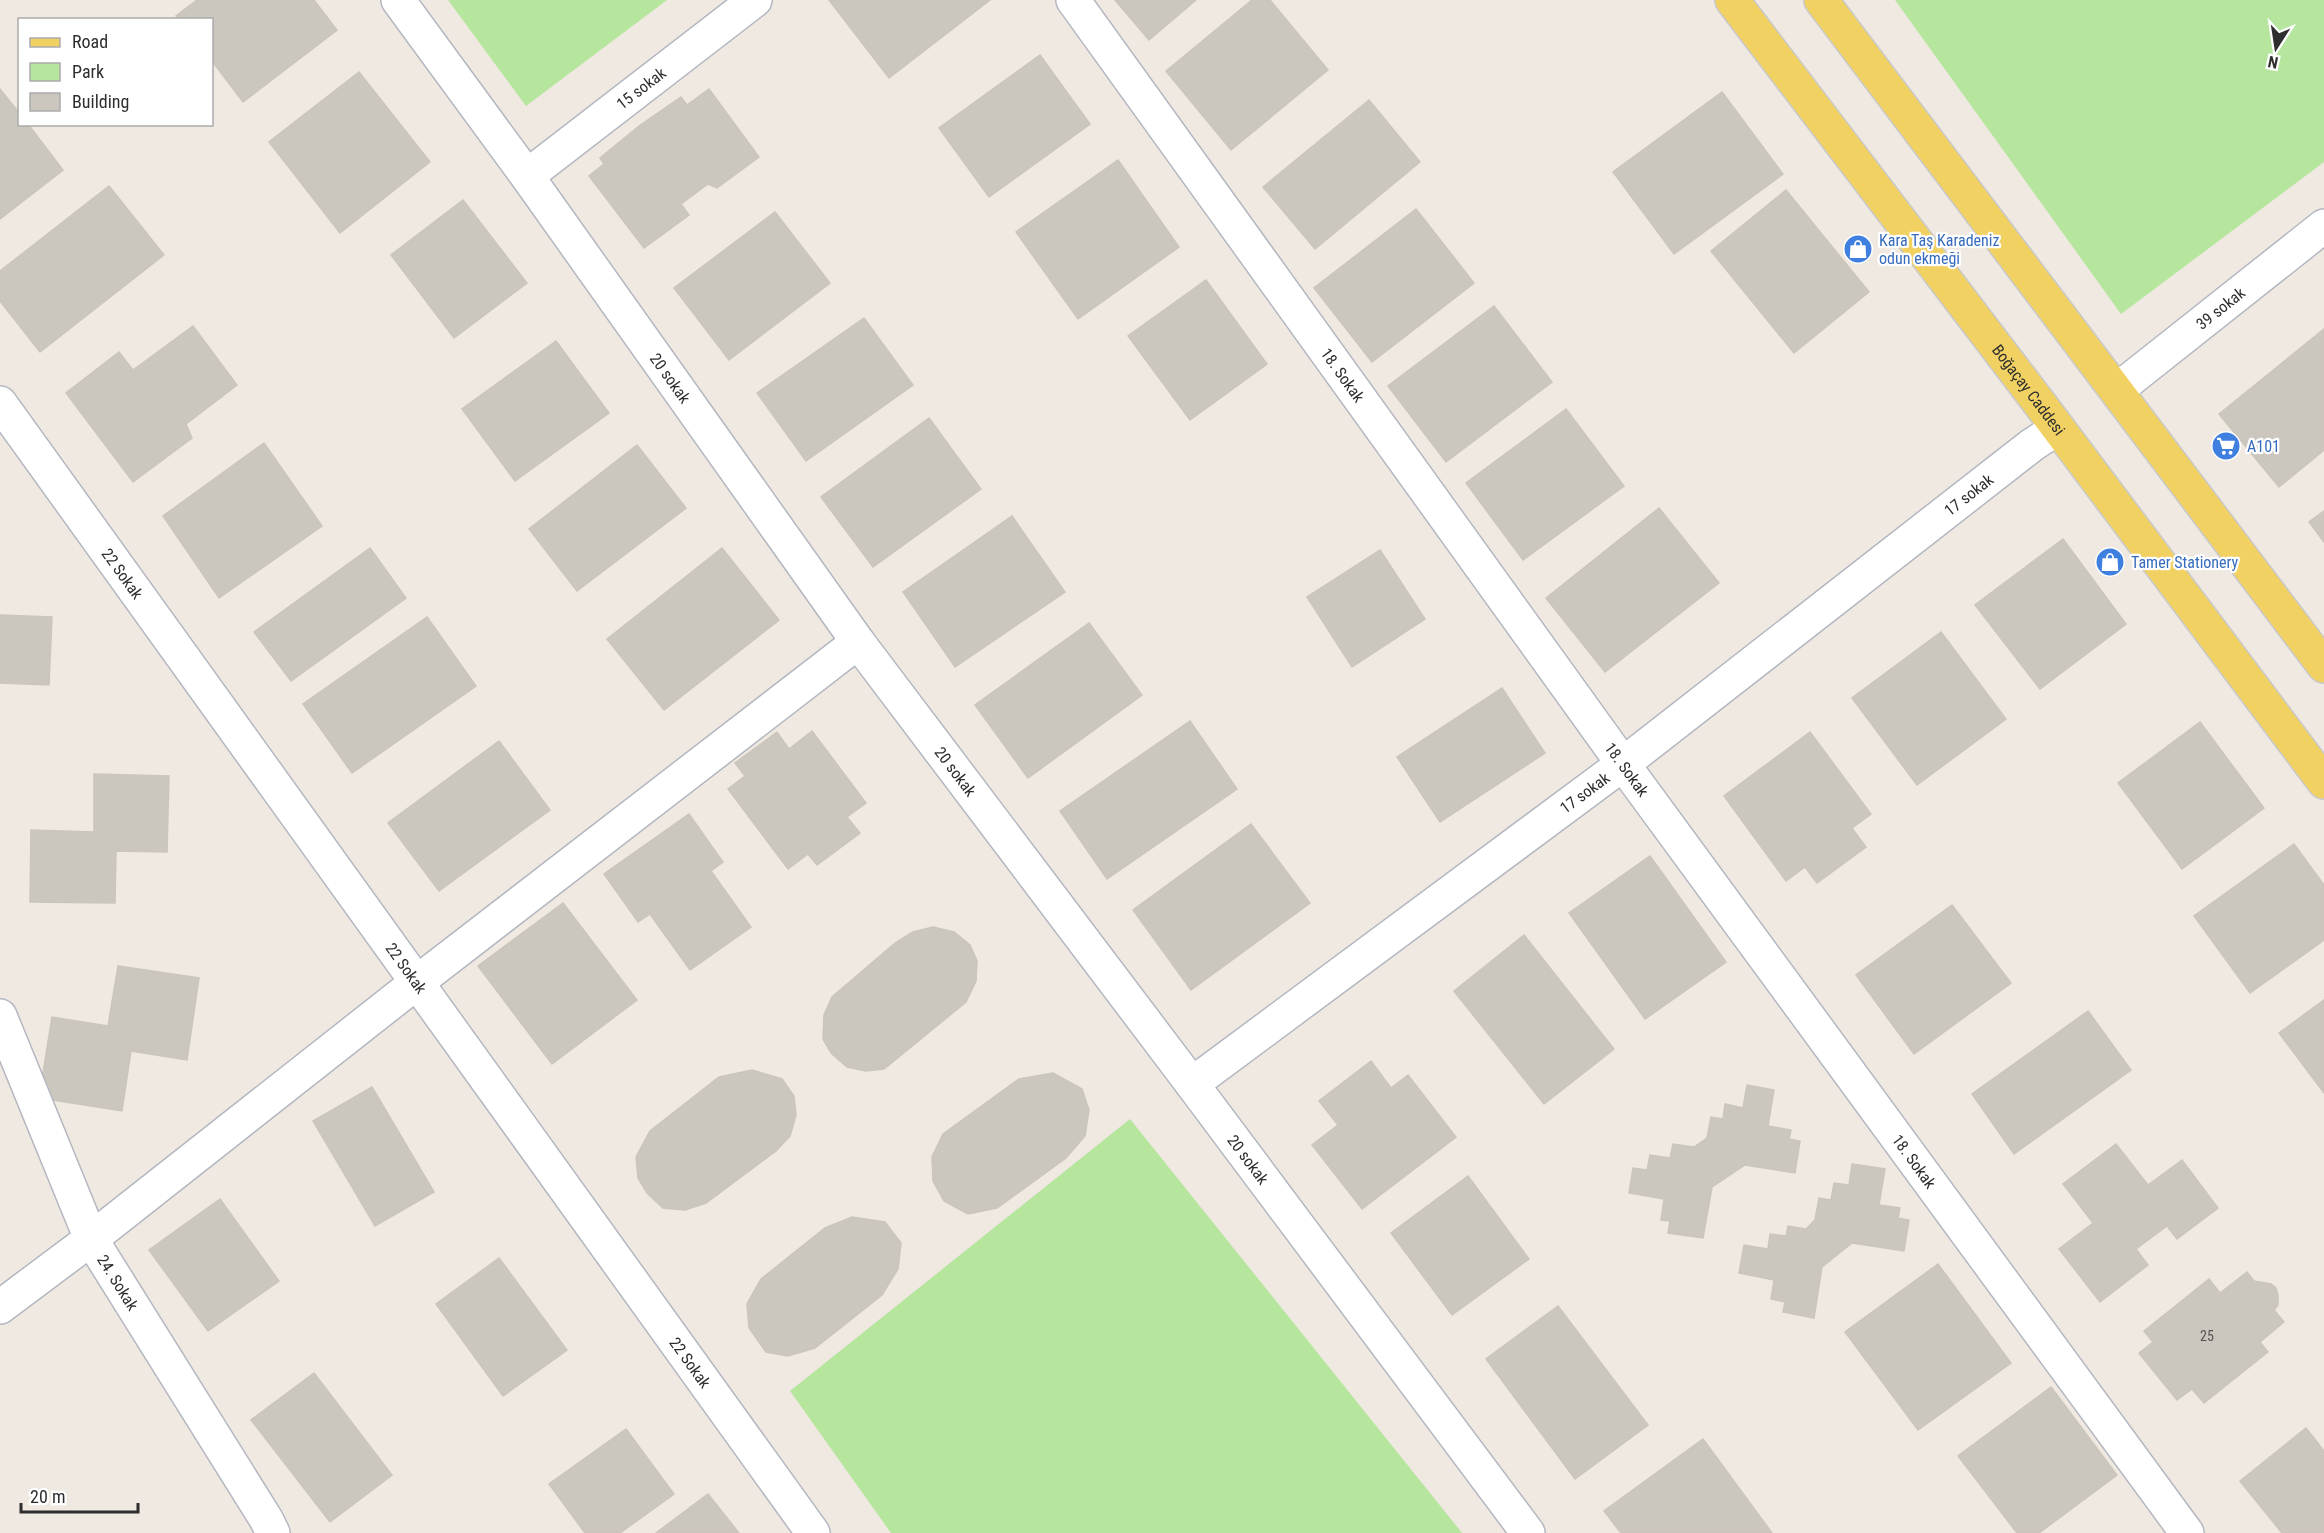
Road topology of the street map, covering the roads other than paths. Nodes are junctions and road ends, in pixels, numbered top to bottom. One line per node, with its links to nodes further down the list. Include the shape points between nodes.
1 (398, 0): 6 (street, 20 sokak)
2 (755, 0): 6 (street, 15 sokak)
3 (1073, 0): 13 (street, 18. Sokak)
4 (1732, 0): 10 (main road, Boğaçay Caddesi)
5 (1821, 0): 8 (main road)
6 (526, 176): 11 (street, 20 sokak)
7 (2324, 226): 8 (street, 39 sokak)
8 (2117, 390): 12 (main road)
9 (0, 403): 15 (street, 22 Sokak)
10 (2058, 428): 13 (street, 17 sokak); 14 (main road, Boğaçay Caddesi)
11 (858, 642): 15 (street); 17 (street, 20 sokak)
12 (2324, 666)
13 (1623, 764): 17 (street, 17 sokak); 23 (street, 18. Sokak)
14 (2324, 782)
15 (416, 983): 18 (street); 21 (street, 22 Sokak)
16 (0, 1016): 18 (street, 24. Sokak)
17 (1192, 1084): 22 (street, 20 sokak)
18 (91, 1239): 19 (street); 20 (street, 24. Sokak)
19 (0, 1307)
20 (273, 1533)
21 (813, 1533)
22 (1528, 1533)
23 (2187, 1533)

